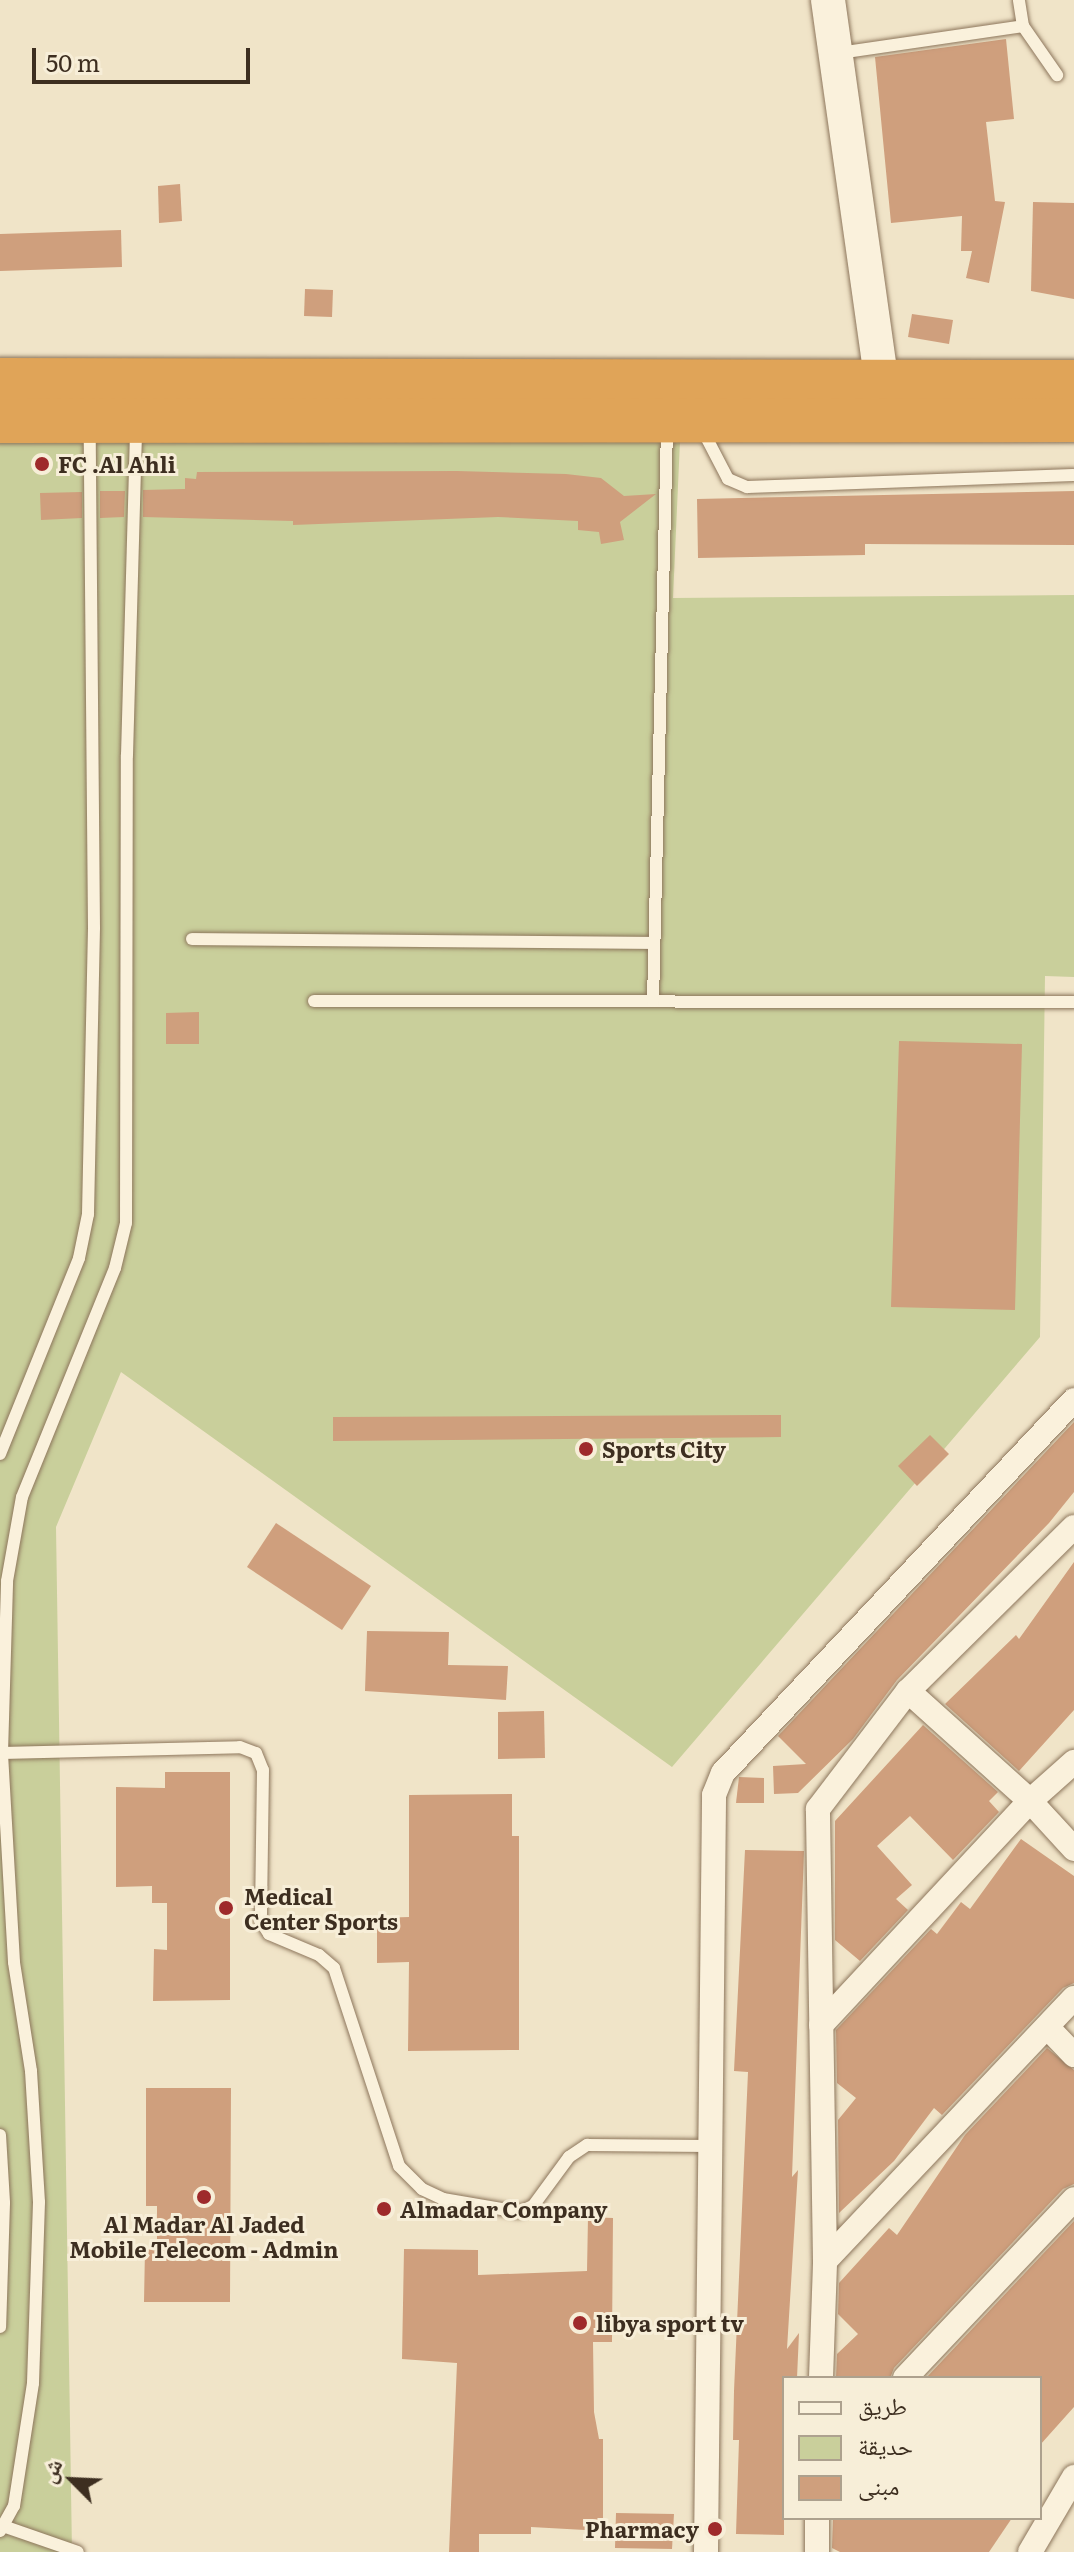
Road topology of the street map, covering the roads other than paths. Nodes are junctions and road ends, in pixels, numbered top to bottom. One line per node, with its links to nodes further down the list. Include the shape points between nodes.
1 (828, 0): 4 (street)
2 (1019, 0): 3 (lane)
3 (1023, 26): 4 (lane); 5 (lane)
4 (836, 53): 9 (street)
5 (1057, 75)
6 (0, 380): 10 (highway)
7 (1074, 382): 9 (highway)
8 (136, 401): 10 (highway); 11 (highway); 23 (lane, via 127,755 126,1223 115,1268 22,1497)
9 (884, 401): 11 (highway); 12 (highway)
10 (90, 402): 13 (highway); 21 (lane, via 94,928 88,1214 79,1258)
11 (673, 403): 14 (lane, via 728,479 747,487); 16 (lane)
12 (1074, 420)
13 (0, 421)
14 (1074, 475)
15 (192, 939): 16 (lane)
16 (654, 943): 18 (lane)
17 (314, 1001): 18 (lane)
18 (653, 1001): 19 (lane)
19 (1074, 1002)
20 (1074, 1400): 34 (street, via 723,1773 711,1817)
21 (0, 1454)
22 (1074, 1527): 24 (street)
23 (4, 1580): 25 (lane)
24 (908, 1691): 27 (street); 30 (street, via 818,1809)
25 (2, 1753): 34 (lane, via 240,1747 256,1753 263,1770 261,1921 269,1934 319,1955 334,1968 399,2166 422,2189 443,2199 519,2212 533,2206 569,2157 587,2145); 42 (lane, via 14,1962 31,2071 39,2202 33,2383 14,2506)
26 (1074, 1762): 27 (street)
27 (1030, 1801): 28 (street); 30 (street)
28 (1074, 1849)
29 (1074, 1998): 31 (street)
30 (821, 2025): 36 (street)
31 (1047, 2027): 32 (street); 36 (street)
32 (1074, 2055)
33 (0, 2135): 37 (lane)
34 (710, 2146): 44 (street)
35 (1074, 2199): 39 (street)
36 (825, 2261): 38 (street)
37 (0, 2327)
38 (821, 2376)
39 (907, 2376)
40 (1074, 2477): 46 (street)
41 (817, 2520): 45 (street)
42 (1, 2528): 43 (lane)
43 (78, 2552)
44 (706, 2552)
45 (817, 2552)
46 (1030, 2552)

